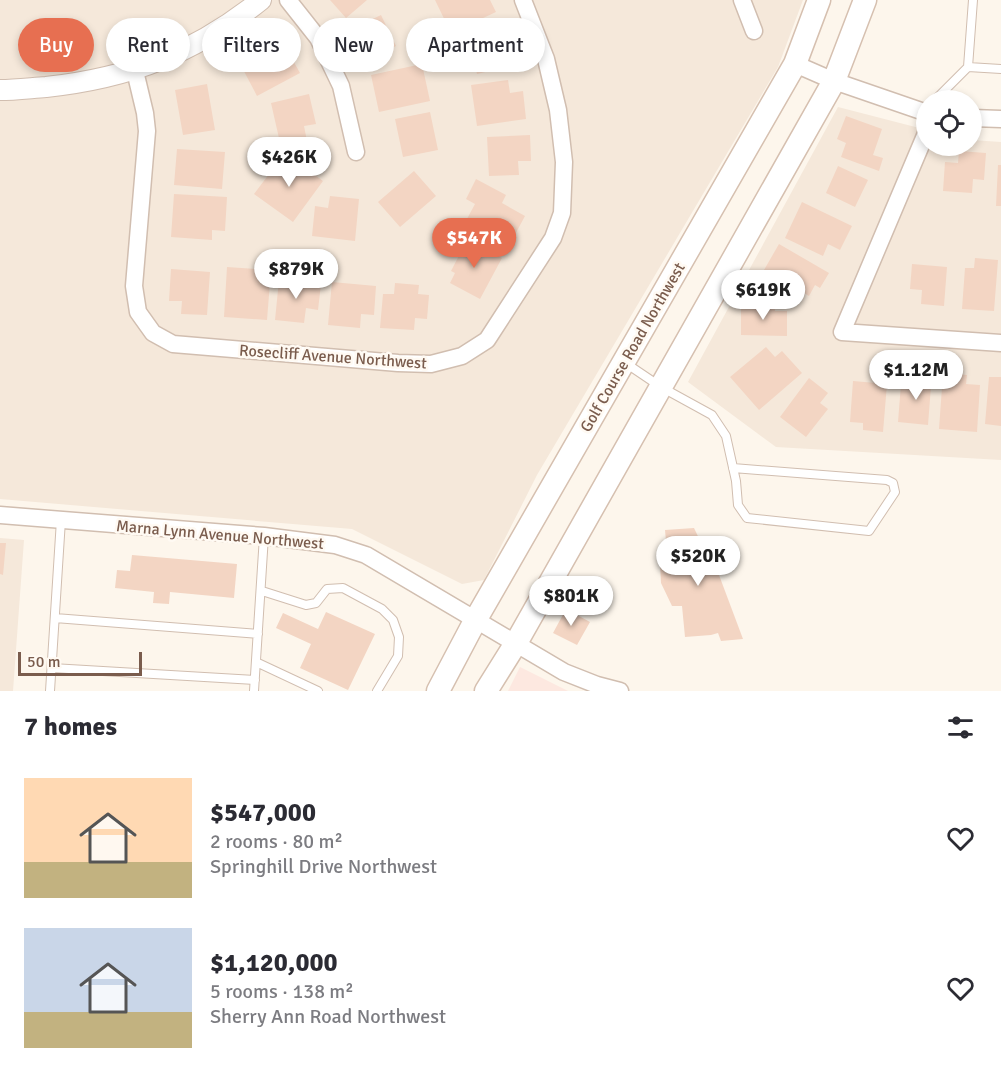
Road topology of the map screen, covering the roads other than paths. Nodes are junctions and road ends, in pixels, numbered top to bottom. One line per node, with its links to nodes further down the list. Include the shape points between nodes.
1 (261, 0): 9 (street)
2 (288, 0): 21 (street, via 318,38 341,86)
3 (523, 0): 14 (street, Rosecliff Avenue Northwest, via 546,59 558,110 564,162 562,213 554,238 487,340 462,356 431,364 173,344 153,333 138,312 134,286 147,131)
4 (742, 0): 8 (street)
5 (819, 0): 10 (main road, Golf Course Road Northwest)
6 (864, 0): 15 (main road)
7 (973, 0): 11 (lane)
8 (754, 31)
9 (190, 47)
10 (795, 63): 15 (street); 24 (main road, Golf Course Road Northwest)
11 (968, 67): 12 (lane); 17 (lane)
12 (1001, 69)
13 (131, 72): 16 (street, via 77,84)
14 (135, 72)
15 (834, 81): 18 (street); 25 (main road)
16 (0, 90)
17 (946, 90)
18 (916, 105)
19 (982, 118): 20 (street)
20 (1001, 120)
21 (356, 152)
22 (916, 156): 23 (street, via 842,332)
23 (1001, 343)
24 (623, 362): 25 (lane); 32 (main road, Golf Course Road Northwest)
25 (661, 387): 26 (lane, via 712,415 726,436); 34 (main road)
26 (733, 468): 26 (lane, via 738,505 747,518 869,531 895,492 893,483 887,480)
27 (0, 515): 28 (street, Marna Lynn Avenue Northwest)
28 (61, 520): 29 (street, Marna Lynn Avenue Northwest); 31 (lane)
29 (264, 536): 30 (lane); 32 (street, Marna Lynn Avenue Northwest, via 335,545 366,555)
30 (262, 591): 33 (lane); 42 (lane, via 306,605 316,603 327,589 343,588 382,609 393,620 399,637 398,656)
31 (55, 618): 33 (lane); 36 (lane)
32 (476, 619): 34 (street, Marna Lynn Avenue Northwest); 43 (main road, Golf Course Road Northwest)
33 (258, 634): 35 (lane)
34 (516, 643): 38 (street, Marna Lynn Avenue Northwest); 44 (main road)
35 (256, 662): 37 (lane); 41 (lane)
36 (52, 668): 37 (lane); 39 (lane)
37 (255, 680): 40 (lane)
38 (596, 688): 45 (street, Marna Lynn Avenue Northwest)
39 (50, 691)
40 (254, 691)
41 (318, 691)
42 (377, 691)
43 (438, 691)
44 (486, 691)
45 (620, 691)

